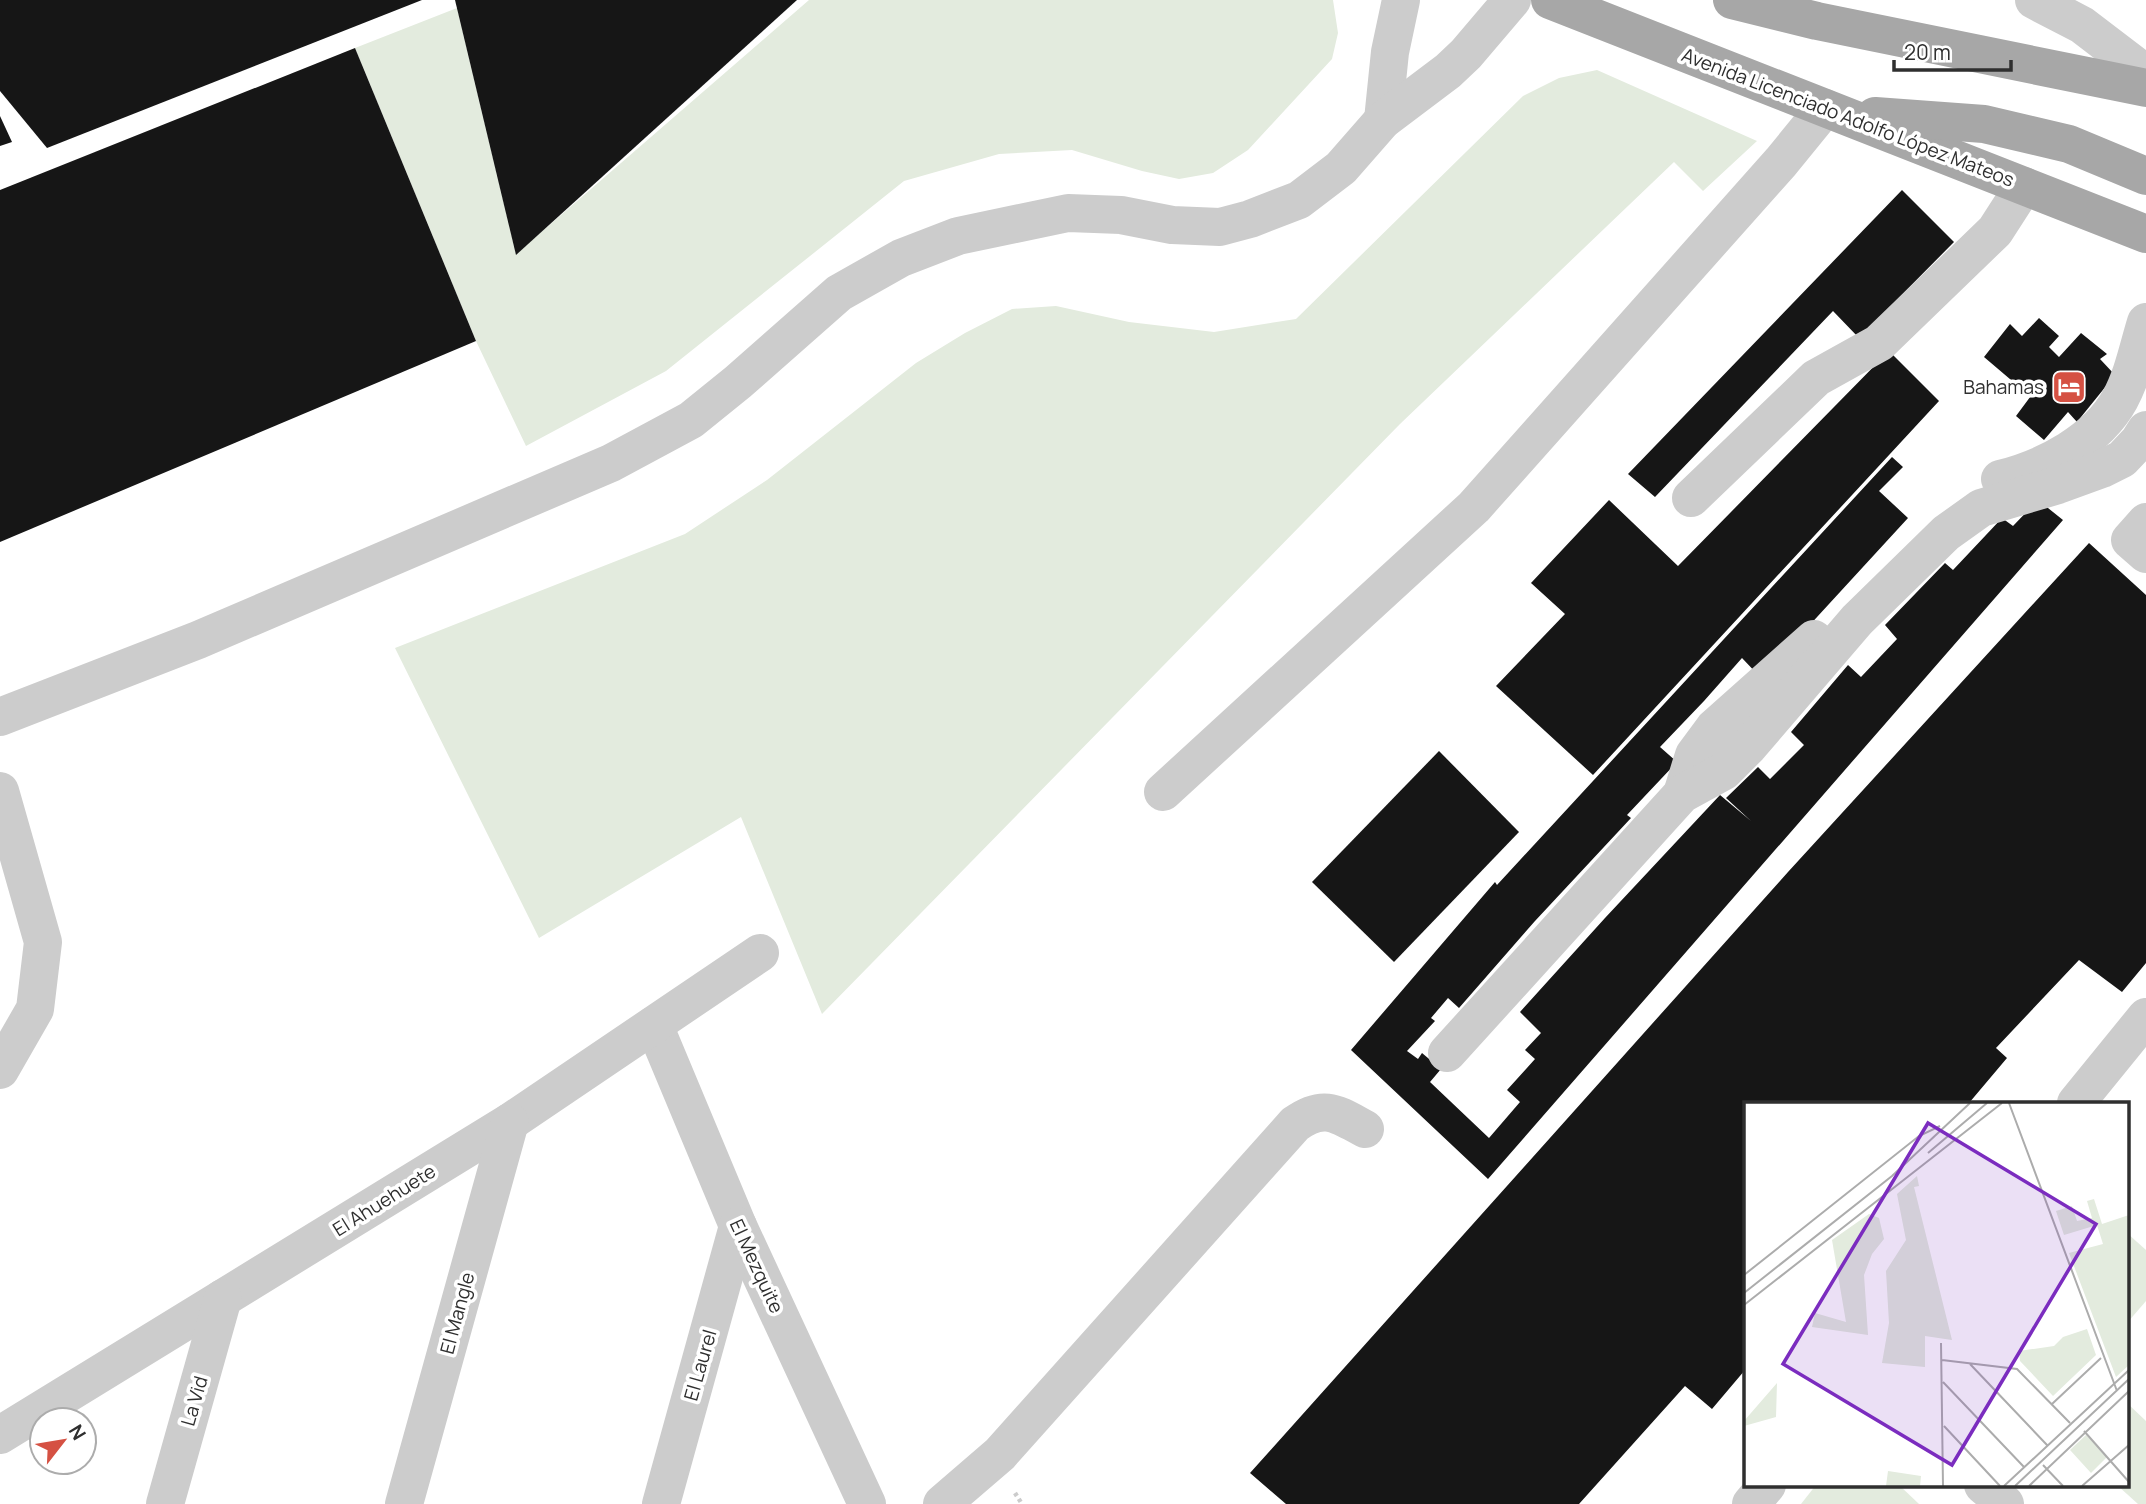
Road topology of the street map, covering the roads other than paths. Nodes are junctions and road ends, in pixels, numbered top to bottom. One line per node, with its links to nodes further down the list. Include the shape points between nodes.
1 (1401, 0): 9 (street)
2 (1512, 0): 9 (street, via 1457,63)
3 (1550, 0): 8 (main road, Avenida Licenciado Adolfo López Mateos)
4 (1732, 0): 7 (main road)
5 (2034, 0): 6 (street, via 2082,25)
6 (2146, 74)
7 (2146, 88)
8 (1831, 111): 10 (main road, via 1984,124 2069,144); 11 (main road, Avenida Licenciado Adolfo López Mateos); 20 (street, via 1474,507)
9 (1383, 120): 18 (street, via 1341,168 1320,184 1298,200 1250,219 1220,227 1068,213 958,236 901,258 838,293 691,420 611,463 198,640)
10 (2146, 176)
11 (2024, 186): 12 (main road, Avenida Licenciado Adolfo López Mateos); 15 (street, via 1995,232 1879,343 1816,378)
12 (2146, 234)
13 (2146, 322): 21 (street, via 2130,376 2105,422 2034,467 1971,488 1927,521 1846,610 1714,728 1695,755)
14 (2146, 430): 21 (street, via 2122,458 2102,469 1981,508 1946,533 1857,620 1724,771)
15 (1691, 498)
16 (2146, 522): 17 (street, via 2130,540)
17 (2146, 554)
18 (0, 717)
19 (0, 791): 26 (street, via 43,942 36,1009)
20 (1163, 792)
21 (1682, 794): 25 (street)
22 (760, 953): 24 (street, El Ahuehuete)
23 (2146, 1018): 27 (street)
24 (654, 1025): 28 (street, El Ahuehuete); 30 (street, El Mezquite)
25 (1447, 1053)
26 (0, 1070)
27 (2077, 1102)
28 (510, 1122): 31 (street, El Ahuehuete); 36 (street, El Mangle)
29 (1365, 1129): 39 (street, via 1333,1112 1317,1112 1294,1124 1000,1454)
30 (738, 1226): 37 (street, El Laurel); 38 (street, El Mezquite)
31 (223, 1298): 32 (street, El Ahuehuete); 35 (street, La Vid)
32 (0, 1434)
33 (1766, 1486): 40 (street)
34 (1984, 1486): 41 (street)
35 (165, 1504)
36 (404, 1504)
37 (661, 1504)
38 (867, 1504)
39 (942, 1504)
40 (1751, 1504)
41 (2005, 1504)

